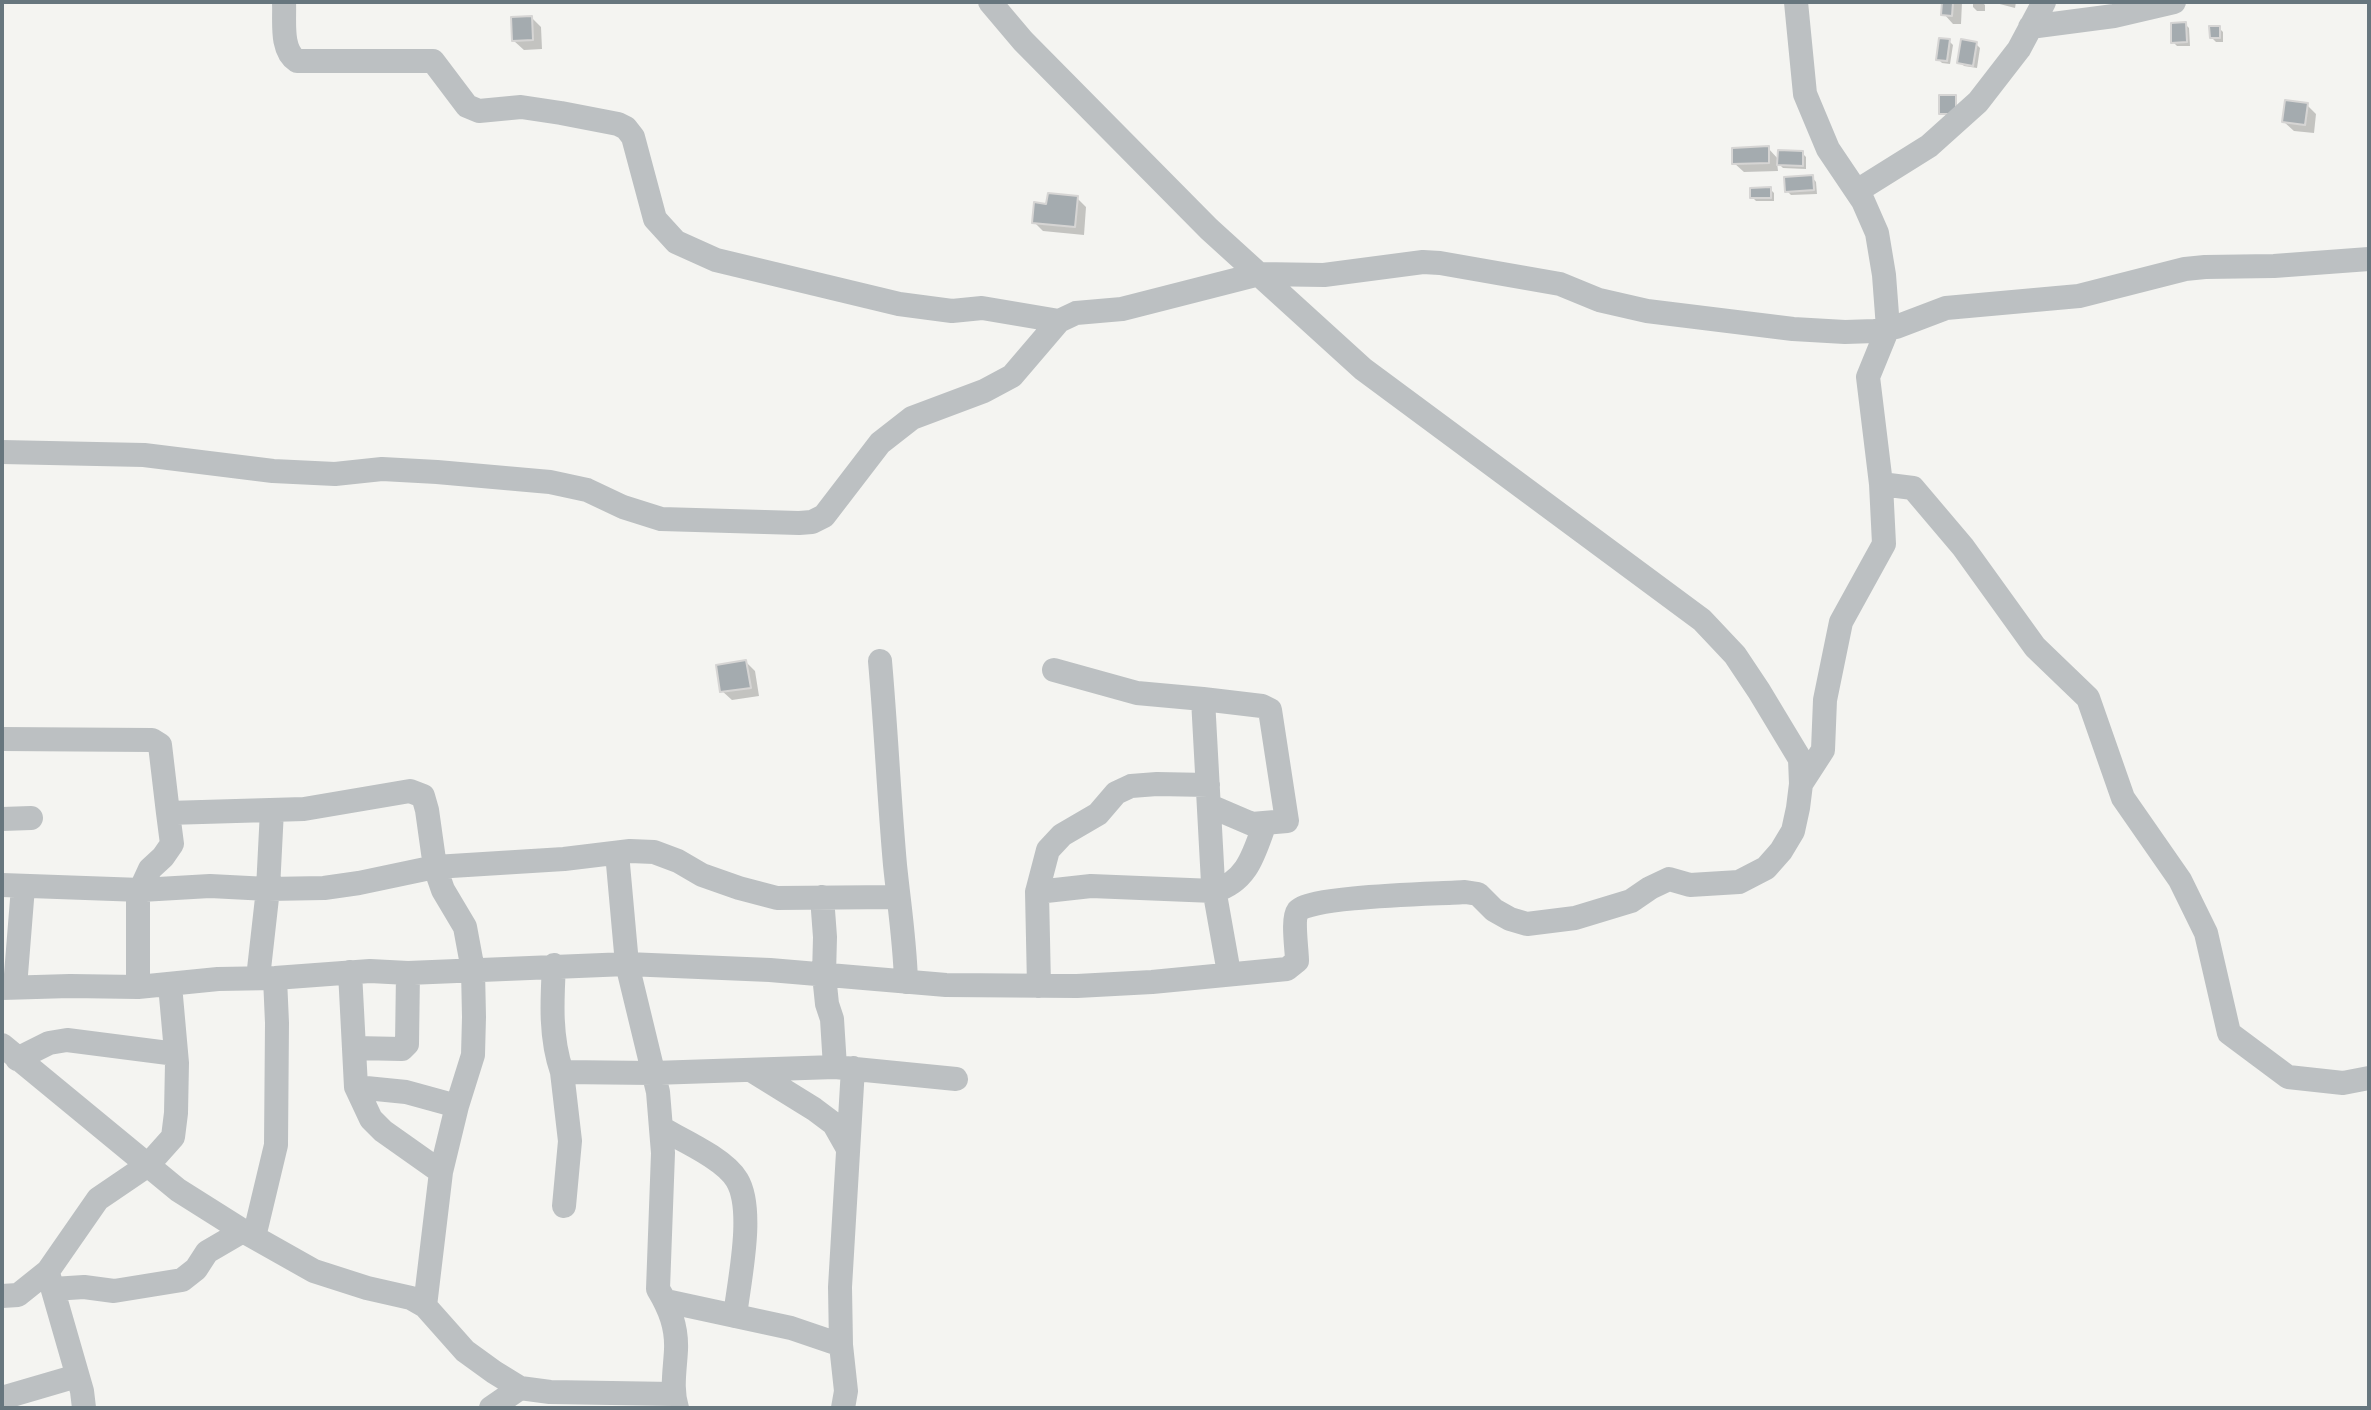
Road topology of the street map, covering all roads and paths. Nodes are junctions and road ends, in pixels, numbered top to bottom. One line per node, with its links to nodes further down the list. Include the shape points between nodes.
1 (284, 2): 11 (street, via 286,47 297,61 433,61 467,106 479,111 521,107 626,128 655,219 676,242 716,260 899,304 952,311 982,308)
2 (990, 2): 10 (street)
3 (1796, 2): 8 (street, via 1805,94 1828,149)
4 (2037, 2): 7 (street)
5 (2044, 2): 7 (street)
6 (2174, 2): 7 (street)
7 (2030, 27): 8 (street, via 1978,102 1929,146)
8 (1857, 191): 12 (street, via 1877,233)
9 (2369, 259): 12 (street, via 2185,269 2079,296 1946,308)
10 (1259, 274): 11 (street); 12 (street, via 1324,275 1440,263 1560,284 1647,311 1793,329); 19 (street, via 1363,369 1702,620 1759,691 1800,759)
11 (1059, 321): 13 (street, via 1012,376 912,418 880,443 824,516 812,522 661,519 587,490 451,473 382,469 335,474 144,455)
12 (1888, 328): 14 (street, via 1868,377)
13 (2, 452)
14 (1881, 484): 19 (street, via 1884,544 1841,622 1825,700 1823,750); 55 (street, via 1913,488 2035,647 2088,698 2123,798 2180,880 2206,933 2229,1033 2288,1077 2343,1083)
15 (880, 661): 34 (street)
16 (1054, 670): 17 (street, via 1137,693)
17 (1203, 699): 20 (street); 25 (street, via 1270,710 1287,821)
18 (2, 739): 22 (street, via 152,740 160,745)
19 (1801, 784): 40 (street, via 1793,831 1781,851 1766,868 1739,882 1690,885 1669,879 1631,901 1575,918 1527,924 1494,910 1478,894 1465,892 1304,906 1295,920 1297,961 1287,969)
20 (1209, 796): 25 (street, via 1252,824); 31 (street); 32 (street, via 1157,784 1116,793 1098,814 1048,850)
21 (272, 810): 22 (street); 27 (street, via 410,791 423,796); 29 (street)
22 (168, 813): 30 (street, via 172,844 150,869)
23 (31, 818): 24 (street)
24 (2, 819)
25 (1265, 823): 31 (street, via 1248,868)
26 (617, 853): 27 (street); 33 (street, via 654,852 702,875 777,898); 35 (street)
27 (435, 867): 29 (street, via 324,888); 37 (street, via 465,927)
28 (13, 886): 30 (street); 46 (street)
29 (268, 889): 30 (street); 42 (street)
30 (141, 890): 47 (street)
31 (1214, 891): 32 (street, via 1091,886); 40 (street)
32 (1037, 892): 45 (street)
33 (822, 897): 34 (street); 41 (street)
34 (898, 897): 43 (street)
35 (627, 964): 36 (street); 41 (street); 54 (street)
36 (554, 965): 37 (street); 53 (street, via 552,1009)
37 (473, 970): 39 (street); 58 (street, via 473,1055)
38 (350, 972): 39 (street); 42 (street); 48 (street)
39 (408, 973): 48 (street, via 407,1044 402,1049)
40 (1229, 973): 45 (street)
41 (824, 975): 43 (street); 51 (street)
42 (267, 978): 44 (street); 64 (street, via 277,1023 276,1145)
43 (906, 982): 45 (street)
44 (170, 985): 47 (street); 50 (street)
45 (1039, 986)
46 (9, 987): 47 (street)
47 (138, 987)
48 (355, 1048): 57 (street)
49 (9, 1052): 50 (street, via 67,1040); 61 (street)
50 (176, 1054): 61 (street, via 173,1137)
51 (844, 1068): 52 (street); 56 (street); 60 (street)
52 (751, 1070): 54 (street); 60 (street, via 834,1124)
53 (562, 1072): 54 (street); 63 (street, via 570,1141)
54 (653, 1073): 59 (street)
55 (2369, 1078)
56 (956, 1079)
57 (356, 1087): 58 (street, via 406,1092); 62 (street, via 383,1131)
58 (457, 1106): 62 (street)
59 (661, 1128): 67 (street, via 658,1289); 69 (street, via 712,1156 736,1178 745,1198)
60 (847, 1147): 70 (street)
61 (148, 1165): 64 (street); 65 (street, via 98,1199)
62 (441, 1172): 68 (street)
63 (564, 1206)
64 (248, 1234): 65 (street, via 207,1252 182,1280 114,1291); 68 (street, via 314,1271)
65 (50, 1280): 66 (street, via 18,1295); 71 (street)
66 (2, 1296)
67 (666, 1301): 69 (street); 74 (street, via 674,1321)
68 (425, 1306): 72 (street, via 465,1351)
69 (735, 1316): 70 (street)
70 (841, 1345): 77 (street)
71 (77, 1376): 73 (street); 75 (street)
72 (520, 1388): 74 (street); 76 (street)
73 (7, 1398)
74 (675, 1401)
75 (84, 1408)
76 (491, 1408)
77 (843, 1408)

